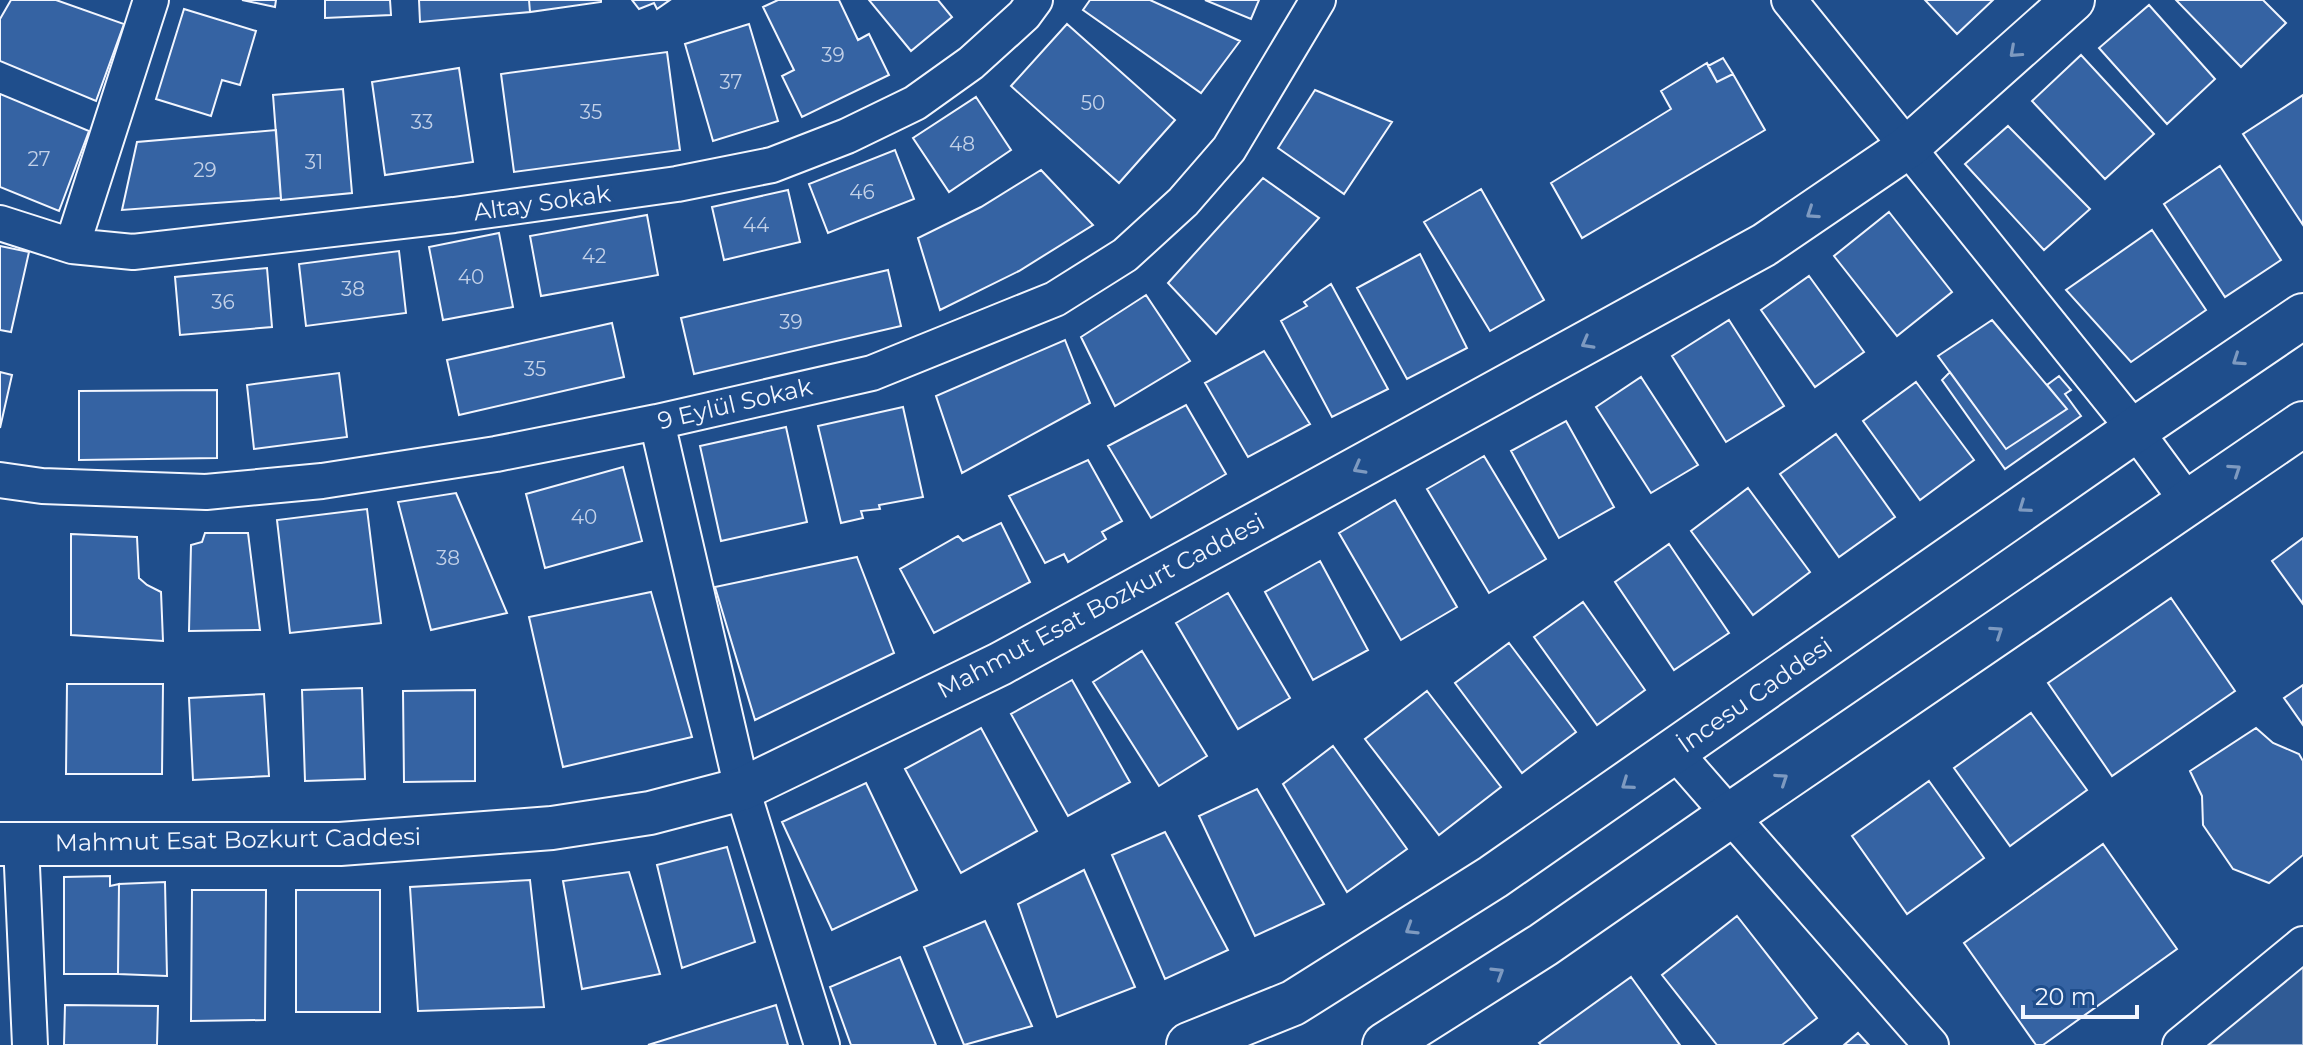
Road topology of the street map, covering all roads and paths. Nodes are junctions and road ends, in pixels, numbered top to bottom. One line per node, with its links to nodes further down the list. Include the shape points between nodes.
1 (151, 0): 8 (street)
2 (1035, 0): 8 (street, Altay Sokak, via 971,63 915,103 772,165 677,184 224,242 133,252)
3 (1318, 0): 10 (street, 9 Eylül Sokak, via 1229,149 1183,202 1125,255 1055,299 872,373)
4 (1789, 0): 6 (street)
5 (2073, 0): 6 (street, Mahmut Esat Bozkurt Caddesi, one-way to 6)
6 (1908, 147): 12 (street); 16 (street, Mahmut Esat Bozkurt Caddesi, one-way to 16, via 1764,245 1548,365 1000,664)
7 (0, 223): 8 (street, Altay Sokak)
8 (72, 246)
9 (2303, 316): 12 (main road, İncesu Caddesi, one-way to 12)
10 (657, 422): 13 (street, 9 Eylül Sokak, via 452,461 206,492); 16 (street)
11 (2303, 424): 14 (main road, one-way to 11)
12 (2135, 430): 14 (street); 15 (main road, İncesu Caddesi, one-way to 15)
13 (0, 480)
14 (2188, 502): 17 (main road, one-way to 14)
15 (1674, 751): 17 (street); 22 (main road, İncesu Caddesi, one-way to 22, via 1493,877 1293,1003)
16 (742, 789): 18 (street, Mahmut Esat Bozkurt Caddesi, via 650,813 537,830 340,844); 21 (street)
17 (1729, 816): 23 (main road, one-way to 17, via 1543,945); 24 (street)
18 (11, 844): 20 (street)
19 (2303, 944): 25 (street)
20 (30, 1045)
21 (822, 1045)
22 (1189, 1045)
23 (1385, 1045)
24 (1931, 1045)
25 (2180, 1045)

